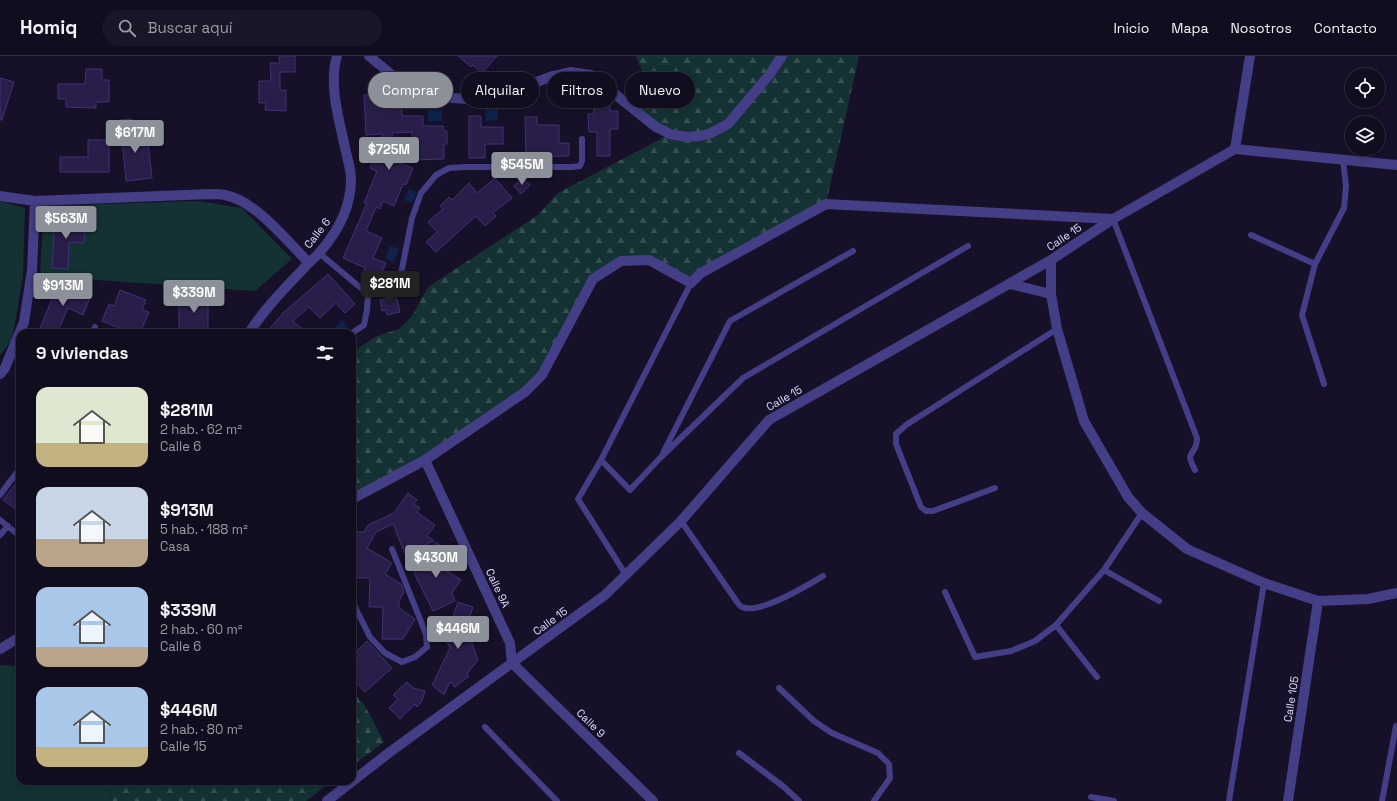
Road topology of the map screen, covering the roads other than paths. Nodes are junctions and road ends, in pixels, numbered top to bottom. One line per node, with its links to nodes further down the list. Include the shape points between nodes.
1 (337, 56): 15 (street, Calle 6, via 335,96 351,179 349,196 338,228)
2 (369, 56): 3 (street, via 392,76 415,88 438,97 466,100 496,97 570,72 591,74 656,127 670,134 686,137 712,133 728,124)
3 (782, 56)
4 (1250, 56): 6 (street)
5 (582, 139): 21 (lane, via 580,166 465,167 449,168 436,175 421,193 412,218 401,274 384,287)
6 (1236, 149): 7 (street); 11 (street, Calle 15)
7 (1343, 160): 8 (street); 18 (lane, via 1346,186 1344,208)
8 (1397, 166)
9 (0, 196): 10 (street)
10 (35, 201): 17 (street, via 226,195 250,206 260,214); 23 (street, via 32,270)
11 (1113, 219): 16 (street, Calle 15); 19 (street, via 826,204 701,273); 33 (lane, via 1197,438 1197,445 1190,459)
12 (1251, 235): 18 (lane)
13 (968, 246): 30 (lane, via 743,378)
14 (853, 251): 30 (lane, via 730,321)
15 (319, 253): 17 (street, Calle 6); 21 (lane)
16 (1051, 260): 20 (street, Calle 15); 22 (street)
17 (308, 262): 24 (street, Calle 6, via 259,316)
18 (1315, 264): 29 (lane, via 1302,315)
19 (691, 283): 31 (street, via 649,260 621,261 593,279 542,375 525,392); 32 (lane)
20 (1010, 284): 22 (street); 40 (street, Calle 15, via 769,420)
21 (368, 294): 26 (lane, via 364,325)
22 (1051, 294): 25 (street)
23 (21, 329)
24 (251, 329)
25 (1057, 329): 35 (lane, via 906,425 896,434 896,444 921,507 926,511 933,511); 38 (street, via 1084,421 1128,497)
26 (356, 330)
27 (16, 341): 28 (street)
28 (0, 374)
29 (1324, 384)
30 (660, 458): 32 (lane, via 630,490)
31 (425, 460): 37 (street); 57 (street, Calle 9A, via 510,643)
32 (601, 460): 46 (lane, via 578,499)
33 (1195, 470)
34 (16, 473): 36 (lane)
35 (996, 488)
36 (0, 495)
37 (356, 497)
38 (1142, 513): 45 (lane); 48 (street, via 1187,549)
39 (0, 520): 41 (lane)
40 (681, 521): 46 (street, Calle 15); 47 (lane, via 742,607 750,608 778,600)
41 (8, 526): 42 (lane); 43 (lane)
42 (16, 533)
43 (0, 535)
44 (392, 549): 53 (lane, via 426,634 428,647 415,657 402,662 385,653 370,637)
45 (1104, 570): 51 (lane); 54 (lane)
46 (626, 575): 57 (street, Calle 15, via 605,595)
47 (823, 576)
48 (1264, 583): 52 (street); 72 (lane)
49 (945, 592): 54 (lane, via 975,657 1011,651 1036,641)
50 (1397, 593): 52 (street, via 1368,599)
51 (1159, 600)
52 (1318, 600): 73 (street, Calle 105)
53 (356, 609)
54 (1056, 624): 58 (lane)
55 (16, 639): 56 (street)
56 (0, 649)
57 (512, 663): 63 (street, Calle 15); 68 (street, Calle 9)
58 (1097, 677)
59 (779, 688): 70 (lane, via 814,721 859,746 878,753 889,764 890,778)
60 (1396, 726): 74 (lane)
61 (485, 727): 67 (lane)
62 (739, 753): 69 (lane, via 784,787)
63 (356, 778)
64 (348, 785): 66 (street, Calle 15)
65 (1091, 797): 71 (lane)
66 (327, 801)
67 (557, 801)
68 (653, 801)
69 (798, 801)
70 (874, 801)
71 (1114, 801)
72 (1229, 801)
73 (1288, 801)
74 (1382, 801)

